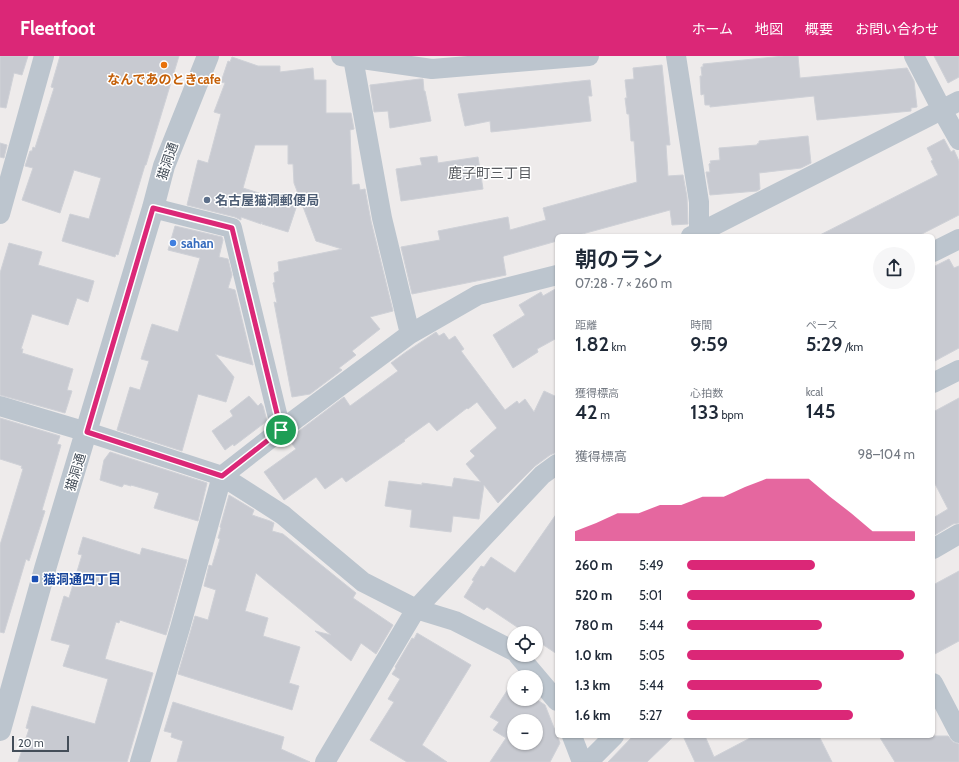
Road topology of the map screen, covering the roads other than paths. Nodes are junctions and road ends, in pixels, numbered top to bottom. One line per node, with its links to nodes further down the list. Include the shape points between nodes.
1 (44, 56): 12 (street)
2 (208, 56): 11 (street, 猫洞通, via 164,166)
3 (589, 56): 7 (street)
4 (676, 56): 13 (street, via 698,202)
5 (914, 56): 9 (street)
6 (346, 57): 7 (street, via 432,69); 18 (street)
7 (501, 59)
8 (959, 101): 9 (street)
9 (942, 110): 10 (street); 14 (street)
10 (959, 140)
11 (153, 208): 22 (street, via 232,228); 23 (street, 猫洞通)
12 (0, 214)
13 (697, 234)
14 (699, 234)
15 (959, 239): 16 (street)
16 (935, 251)
17 (555, 276): 18 (street, via 478,295)
18 (410, 334): 22 (street)
19 (959, 370): 20 (street)
20 (935, 383)
21 (0, 406): 23 (street)
22 (281, 430): 25 (street)
23 (87, 432): 25 (street); 33 (street, 猫洞通)
24 (555, 465): 28 (street, via 542,475)
25 (222, 476): 28 (street, via 284,515 363,582); 37 (street)
26 (959, 534): 27 (street)
27 (935, 548)
28 (416, 609): 29 (street, via 455,621); 38 (street)
29 (507, 647)
30 (524, 662): 32 (street)
31 (935, 687): 34 (street)
32 (555, 700)
33 (0, 730)
34 (959, 733)
35 (573, 738): 39 (street)
36 (612, 738): 40 (street)
37 (140, 762)
38 (325, 762)
39 (582, 762)
40 (588, 762)

